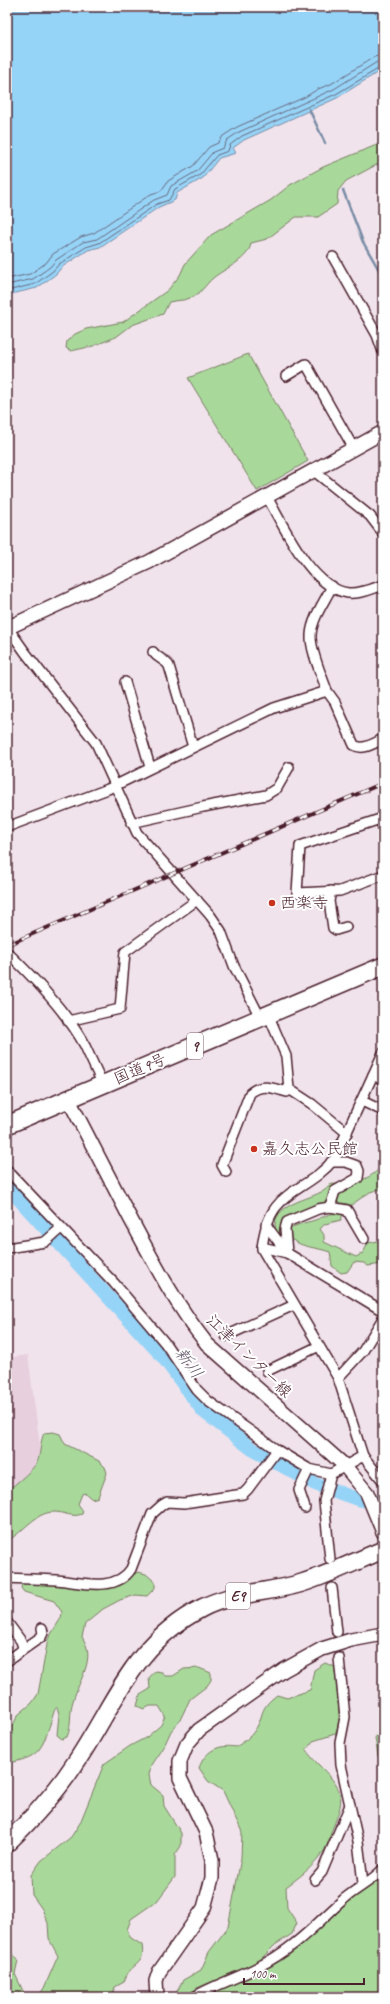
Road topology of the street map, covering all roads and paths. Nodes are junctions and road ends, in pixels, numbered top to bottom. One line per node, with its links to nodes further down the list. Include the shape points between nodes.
1 (333, 257): 2 (street, via 377,334)
2 (383, 352)
3 (286, 376): 5 (street, via 306,364)
4 (383, 432): 5 (street)
5 (354, 449): 6 (street)
6 (314, 472): 7 (street); 8 (street, via 370,516)
7 (267, 497): 10 (street, via 305,564); 11 (street, via 149,562)
8 (383, 533)
9 (383, 584): 10 (street, via 369,591 348,592)
10 (332, 586): 14 (street, via 311,633 311,642)
11 (8, 628): 19 (street, via 96,743)
12 (153, 652): 16 (street, via 169,666)
13 (125, 682): 18 (street)
14 (327, 691): 15 (street, via 335,702 354,745 364,748); 16 (street, via 274,708)
15 (383, 739)
16 (193, 747): 18 (street)
17 (289, 766): 21 (street, via 277,788 266,795)
18 (150, 768): 19 (street)
19 (115, 784): 21 (street); 22 (street, via 108,789)
20 (382, 822): 24 (street, via 300,846 297,893)
21 (131, 823): 25 (street, via 137,834)
22 (7, 827)
23 (383, 875): 24 (street, via 340,891)
24 (331, 891): 26 (street, via 329,901 332,928 336,930)
25 (197, 900): 29 (street, via 221,931 234,966); 30 (street, via 125,952 120,1009)
26 (346, 927)
27 (8, 953): 30 (street, via 26,970)
28 (383, 966): 29 (highway, 国道9号 / 9)
29 (264, 1016): 34 (highway, 国道9号 / 9); 35 (street, via 286,1056)
30 (68, 1021): 34 (street, via 84,1045)
31 (383, 1053): 32 (street)
32 (373, 1075): 33 (street); 37 (street)
33 (383, 1080)
34 (103, 1085): 36 (highway, 国道9号 / 9)
35 (290, 1089): 40 (street); 43 (street, via 287,1092 263,1086 250,1093 222,1165)
36 (69, 1100): 39 (highway, 国道9号 / 9); 61 (street, 江津インター線, via 157,1269 190,1322 207,1344)
37 (362, 1101): 38 (street); 40 (street)
38 (383, 1111)
39 (7, 1125)
40 (347, 1132): 41 (street)
41 (331, 1162): 44 (street, via 357,1166 359,1174 358,1178 335,1191); 45 (street, via 327,1168 281,1200)
42 (7, 1170): 46 (street)
43 (226, 1172)
44 (330, 1207): 47 (street, via 347,1210); 50 (street, via 318,1209 287,1222)
45 (266, 1226): 48 (street); 50 (street)
46 (60, 1229): 49 (street, via 47,1241); 59 (street, via 165,1343 197,1390)
47 (364, 1239)
48 (262, 1247): 50 (street); 51 (street)
49 (7, 1248)
50 (287, 1253): 52 (street)
51 (294, 1305): 55 (street); 56 (street)
52 (383, 1311)
53 (383, 1318): 54 (street)
54 (380, 1332): 58 (street)
55 (226, 1336)
56 (319, 1346): 57 (street); 58 (street)
57 (267, 1371)
58 (338, 1378): 60 (street)
59 (276, 1451): 63 (street); 70 (street, via 243,1494 184,1503 167,1502 162,1505 152,1514 131,1569 119,1580 106,1584 90,1584)
60 (363, 1456): 61 (street); 62 (street)
61 (344, 1465): 64 (street); 67 (street, 江津インター線, via 364,1489)
62 (379, 1469): 65 (street)
63 (308, 1470): 64 (street); 66 (street, via 299,1493)
64 (330, 1476): 69 (street, via 324,1506)
65 (383, 1481)
66 (305, 1508)
67 (383, 1532)
68 (383, 1550): 80 (highway, E9, via 302,1583 231,1597 202,1608 161,1636 132,1667 63,1782)
69 (330, 1559)
70 (7, 1578)
71 (332, 1588): 74 (street)
72 (7, 1622): 76 (street, via 22,1643)
73 (42, 1628): 76 (street, via 41,1637)
74 (336, 1632)
75 (383, 1634): 84 (street, via 322,1649 284,1670 198,1730 187,1744 180,1761 180,1778 206,1832 212,1860 212,1878 204,1908 159,1972 156,1981)
76 (21, 1651): 78 (street)
77 (339, 1658): 79 (street, via 345,1717 340,1752)
78 (7, 1661)
79 (350, 1805): 82 (street, via 322,1872); 83 (street, via 362,1862)
80 (7, 1843)
81 (383, 1869): 83 (street, via 375,1878)
82 (315, 1880)
83 (363, 1884): 85 (street, via 288,1950 259,1967)
84 (157, 1997)
85 (194, 1997)

